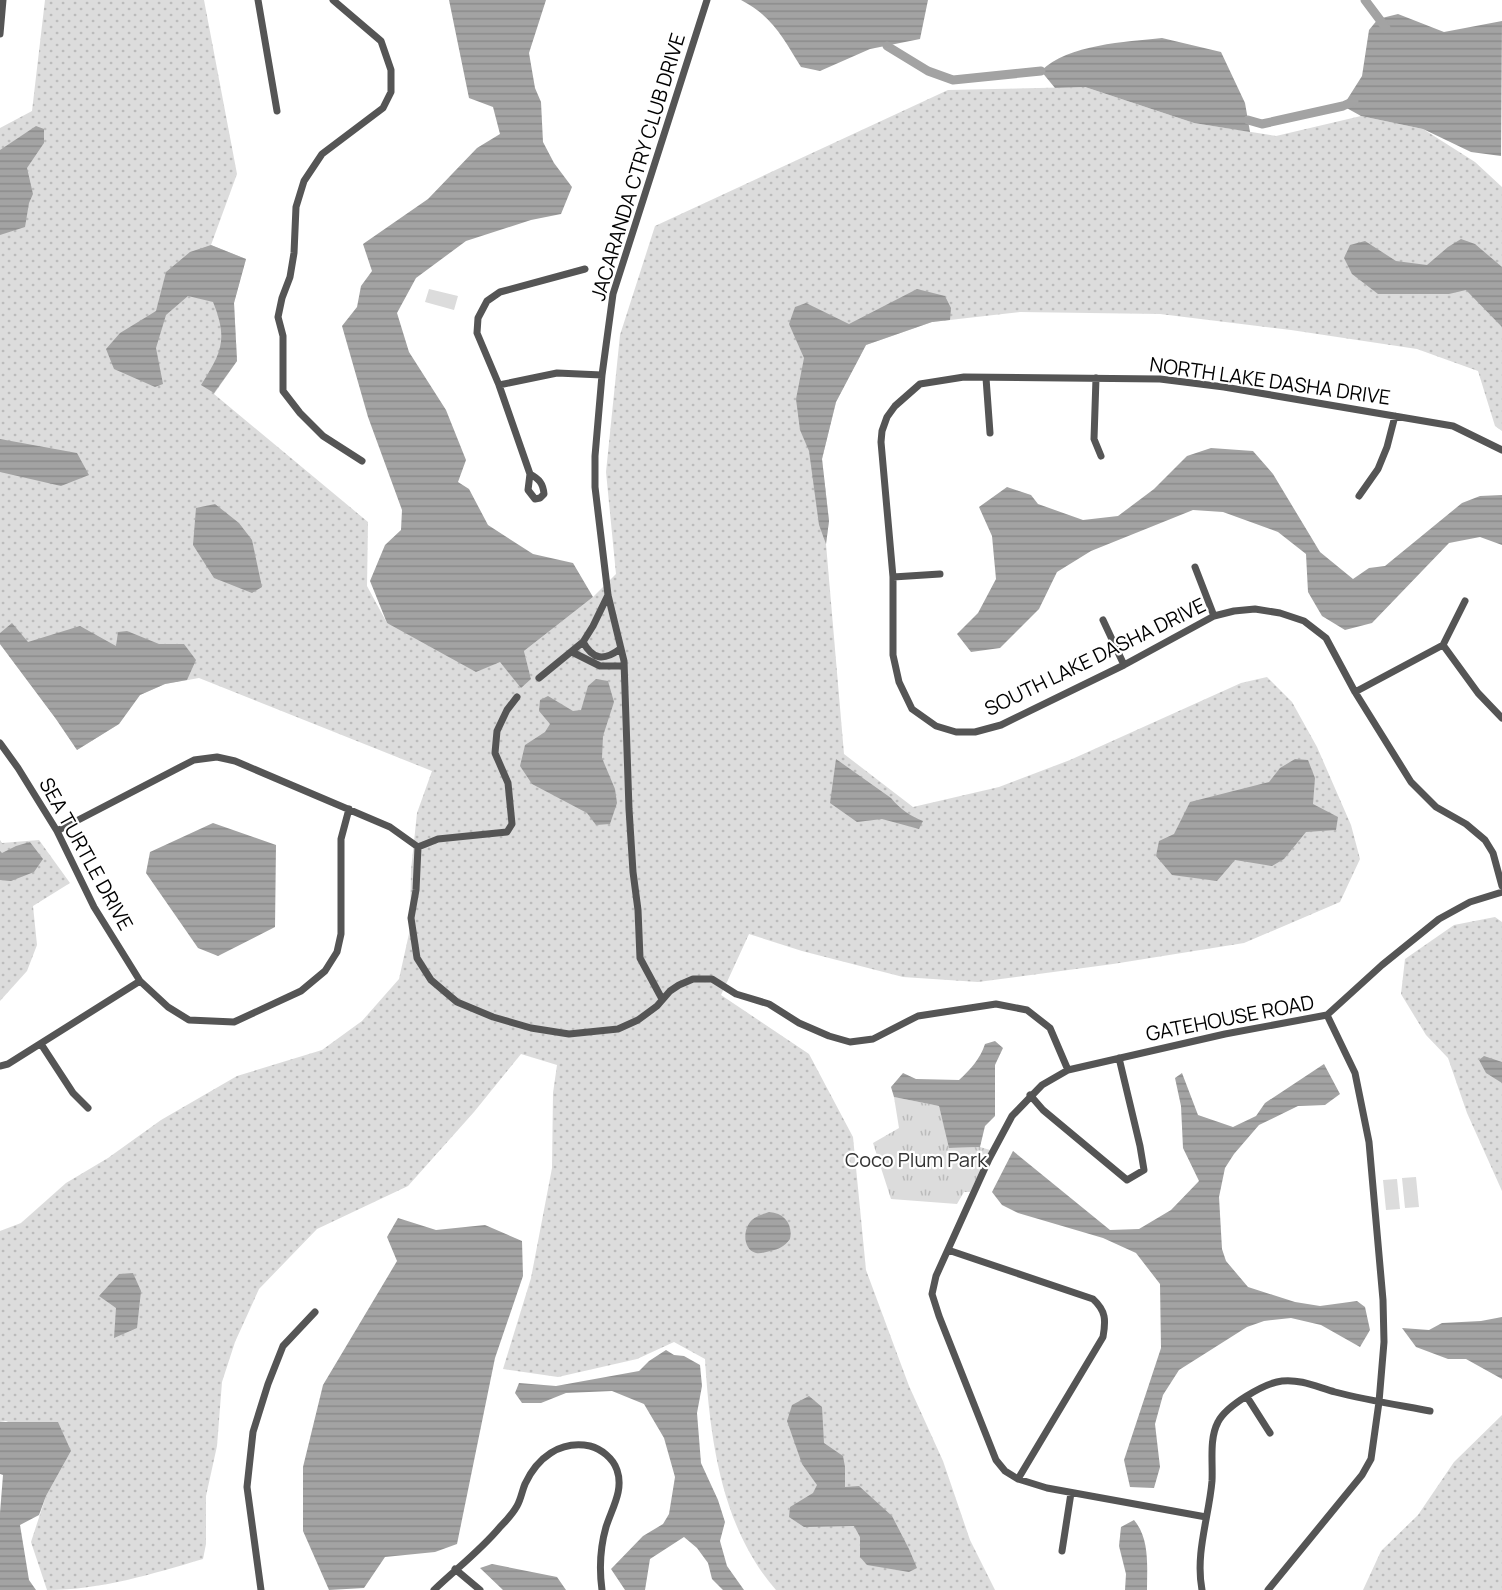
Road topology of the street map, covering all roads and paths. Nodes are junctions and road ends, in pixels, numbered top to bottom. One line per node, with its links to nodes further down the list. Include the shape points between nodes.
1 (3, 0): 5 (street)
2 (258, 0): 6 (street)
3 (333, 0): 16 (street, via 381,41 391,70 391,92 382,108 322,154 304,181 296,207 290,277 278,316 283,336 283,391 323,436)
4 (707, 0): 8 (street, JACARANDA CTRY CLUB DRIVE, via 613,294)
5 (0, 34)
6 (277, 111)
7 (585, 269): 11 (street, via 500,292 487,301 478,318 477,333)
8 (602, 375): 11 (street, via 557,373); 22 (street, JACARANDA CTRY CLUB DRIVE, via 595,487)
9 (986, 378): 10 (street, NORTH LAKE DASHA DRIVE); 13 (street); 21 (street, NORTH LAKE DASHA DRIVE, via 920,384 887,417 881,442)
10 (1096, 378): 12 (street, NORTH LAKE DASHA DRIVE, via 1160,379 1224,387); 15 (street, via 1094,439)
11 (499, 385): 17 (street)
12 (1395, 416): 14 (street, NORTH LAKE DASHA DRIVE, via 1453,426); 18 (street, via 1378,469)
13 (990, 433)
14 (1502, 450)
15 (1101, 456)
16 (362, 461)
17 (530, 474)
18 (1359, 496)
19 (1195, 567): 24 (street)
20 (940, 574): 21 (street)
21 (893, 577): 30 (street, SOUTH LAKE DASHA DRIVE, via 893,655 899,682 912,709 936,726 975,732 1001,725)
22 (608, 595): 26 (street); 28 (street, JACARANDA CTRY CLUB DRIVE)
23 (1465, 601): 27 (street)
24 (1214, 616): 30 (street, SOUTH LAKE DASHA DRIVE); 33 (street, SOUTH LAKE DASHA DRIVE, via 1255,609 1305,621 1326,638)
25 (1103, 620): 30 (street)
26 (583, 642): 28 (street, via 588,651 602,657); 29 (street)
27 (1443, 645): 33 (street); 35 (street)
28 (620, 649): 31 (street, JACARANDA CTRY CLUB DRIVE)
29 (572, 652): 31 (street, via 600,666); 32 (street)
30 (1124, 664)
31 (624, 666): 43 (street, via 640,958)
32 (539, 678)
33 (1355, 692): 40 (street, SOUTH LAKE DASHA DRIVE, via 1411,782 1436,807 1485,840)
34 (517, 697): 39 (street, via 497,731 495,753 508,783 512,824 507,832 438,839)
35 (1502, 717)
36 (0, 743): 38 (street, SEA TURTLE DRIVE)
37 (349, 809): 38 (street, via 217,757 194,760); 39 (street, via 390,827); 42 (street, SEA TURTLE DRIVE, via 341,839 341,934 337,952 325,971 301,991 234,1022 189,1020 168,1007)
38 (57, 831): 42 (street, SEA TURTLE DRIVE, via 94,907)
39 (418, 847): 43 (street, via 411,918 417,958 432,980 457,1002 531,1028 569,1034 618,1029 638,1020)
40 (1502, 886)
41 (1502, 892): 44 (street, GATEHOUSE ROAD, via 1470,902 1439,919)
42 (141, 981): 45 (street)
43 (662, 999): 48 (street, via 693,979 712,979 736,994 769,1004 799,1023 850,1041 873,1039 918,1016 996,1004 1027,1010 1050,1028)
44 (1327, 1015): 46 (street, GATEHOUSE ROAD); 54 (street, via 1355,1073 1369,1142 1383,1300)
45 (41, 1044): 47 (street); 50 (street, via 73,1093)
46 (1119, 1058): 48 (street, GATEHOUSE ROAD); 49 (street, via 1144,1170 1127,1180)
47 (0, 1066)
48 (1068, 1070): 49 (street, GATEHOUSE ROAD)
49 (1030, 1095): 51 (street, GATEHOUSE ROAD, via 1012,1116 988,1159)
50 (88, 1108)
51 (948, 1250): 57 (street, GATEHOUSE ROAD, via 936,1276 936,1305 996,1460); 57 (street, via 1093,1299 1106,1320 1103,1337)
52 (315, 1312): 62 (street, via 283,1346 253,1432 247,1487)
53 (1247, 1397): 54 (street, via 1267,1384 1299,1381); 56 (street); 59 (street, via 1227,1410 1217,1423)
54 (1379, 1402): 55 (street); 67 (street, via 1371,1460)
55 (1430, 1411)
56 (1270, 1433)
57 (1018, 1479): 58 (street)
58 (1071, 1493): 59 (street); 60 (street)
59 (1206, 1517): 66 (street, via 1200,1557)
60 (1062, 1551)
61 (455, 1569): 63 (street); 64 (street); 65 (street, via 488,1541 517,1506 537,1464 553,1450 572,1445 598,1449 617,1469 616,1503 606,1526 599,1568)
62 (261, 1590)
63 (434, 1590)
64 (480, 1590)
65 (602, 1590)
66 (1202, 1590)
67 (1268, 1590)

